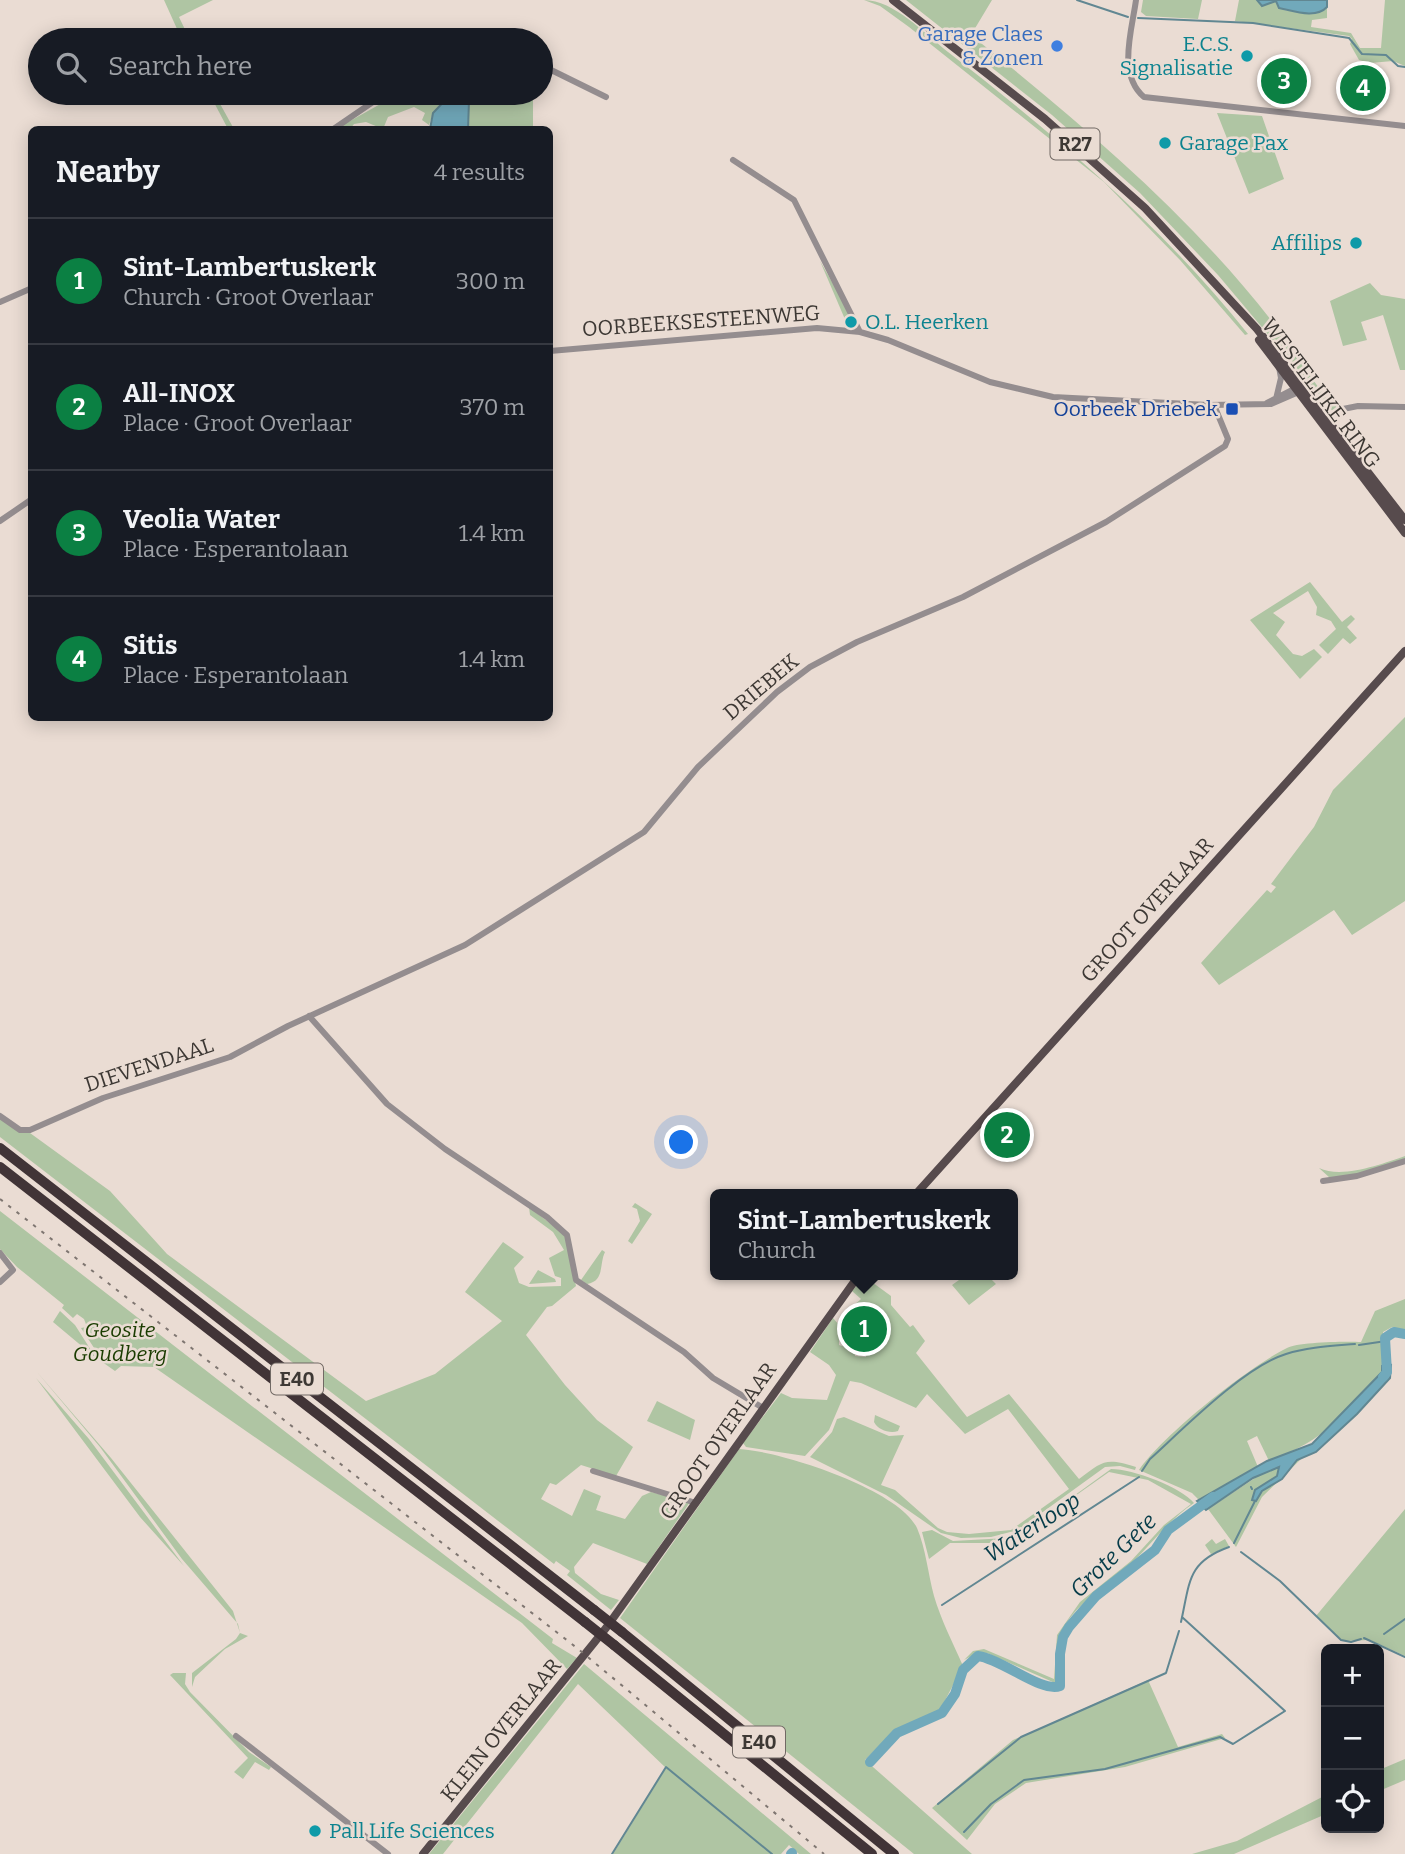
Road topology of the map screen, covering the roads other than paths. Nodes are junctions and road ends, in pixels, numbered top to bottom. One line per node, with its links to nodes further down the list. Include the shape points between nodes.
1 (1136, 0): 7 (street, via 1128,70 1144,97)
2 (894, 1): 11 (main road, WESTELIJKE RING / R27, via 1087,155)
3 (553, 71): 4 (street)
4 (606, 97)
5 (368, 105): 6 (street)
6 (338, 126)
7 (1405, 126)
8 (733, 160): 12 (street, via 794,200)
9 (28, 290): 10 (street)
10 (0, 302)
11 (1236, 307): 14 (main road, WESTELIJKE RING / R27); 15 (main road, WESTELIJKE RING / R27)
12 (860, 332): 13 (street, OORBEEKSESTEENWEG, via 778,329); 18 (street, OORBEEKSESTEENWEG, via 984,380 1035,394)
13 (553, 351)
14 (1279, 365): 15 (main road, WESTELIJKE RING / R27); 16 (street)
15 (1301, 388): 16 (street, OORBEEKSESTEENWEG); 17 (street, OORBEEKSESTEENWEG, via 1279,403); 22 (main road, WESTELIJKE RING / R27); 24 (main road, WESTELIJKE RING / R27)
16 (1276, 399): 17 (street, OORBEEKSESTEENWEG)
17 (1264, 404): 18 (street, OORBEEKSESTEENWEG)
18 (1214, 405): 26 (street, DRIEBEK, via 1228,439 1225,446 1072,540 963,597 810,667 717,748 653,824 633,840 466,945)
19 (1405, 407): 20 (street)
20 (1343, 409)
21 (28, 502): 23 (street)
22 (1405, 520)
23 (0, 522)
24 (1405, 533)
25 (1405, 652): 32 (main road, GROOT OVERLAAR)
26 (309, 1016): 27 (street, DIEVENDAAL, via 230,1057 103,1098 30,1130); 36 (street, via 387,1104 567,1235 576,1280)
27 (0, 1116)
28 (0, 1148): 44 (highway, E40, bridge, via 622,1632)
29 (1405, 1161): 31 (street)
30 (0, 1167): 43 (highway, E40, bridge, via 585,1622)
31 (1324, 1181)
32 (921, 1189)
33 (0, 1253): 35 (street, via 13,1269)
34 (855, 1280): 36 (main road, GROOT OVERLAAR)
35 (0, 1282)
36 (763, 1408): 38 (main road, GROOT OVERLAAR)
37 (593, 1471): 38 (street)
38 (696, 1503): 39 (main road, GROOT OVERLAAR)
39 (606, 1628): 42 (main road, KLEIN OVERLAAR)
40 (236, 1736): 41 (street)
41 (388, 1854)
42 (423, 1854)
43 (872, 1854)
44 (894, 1854)

